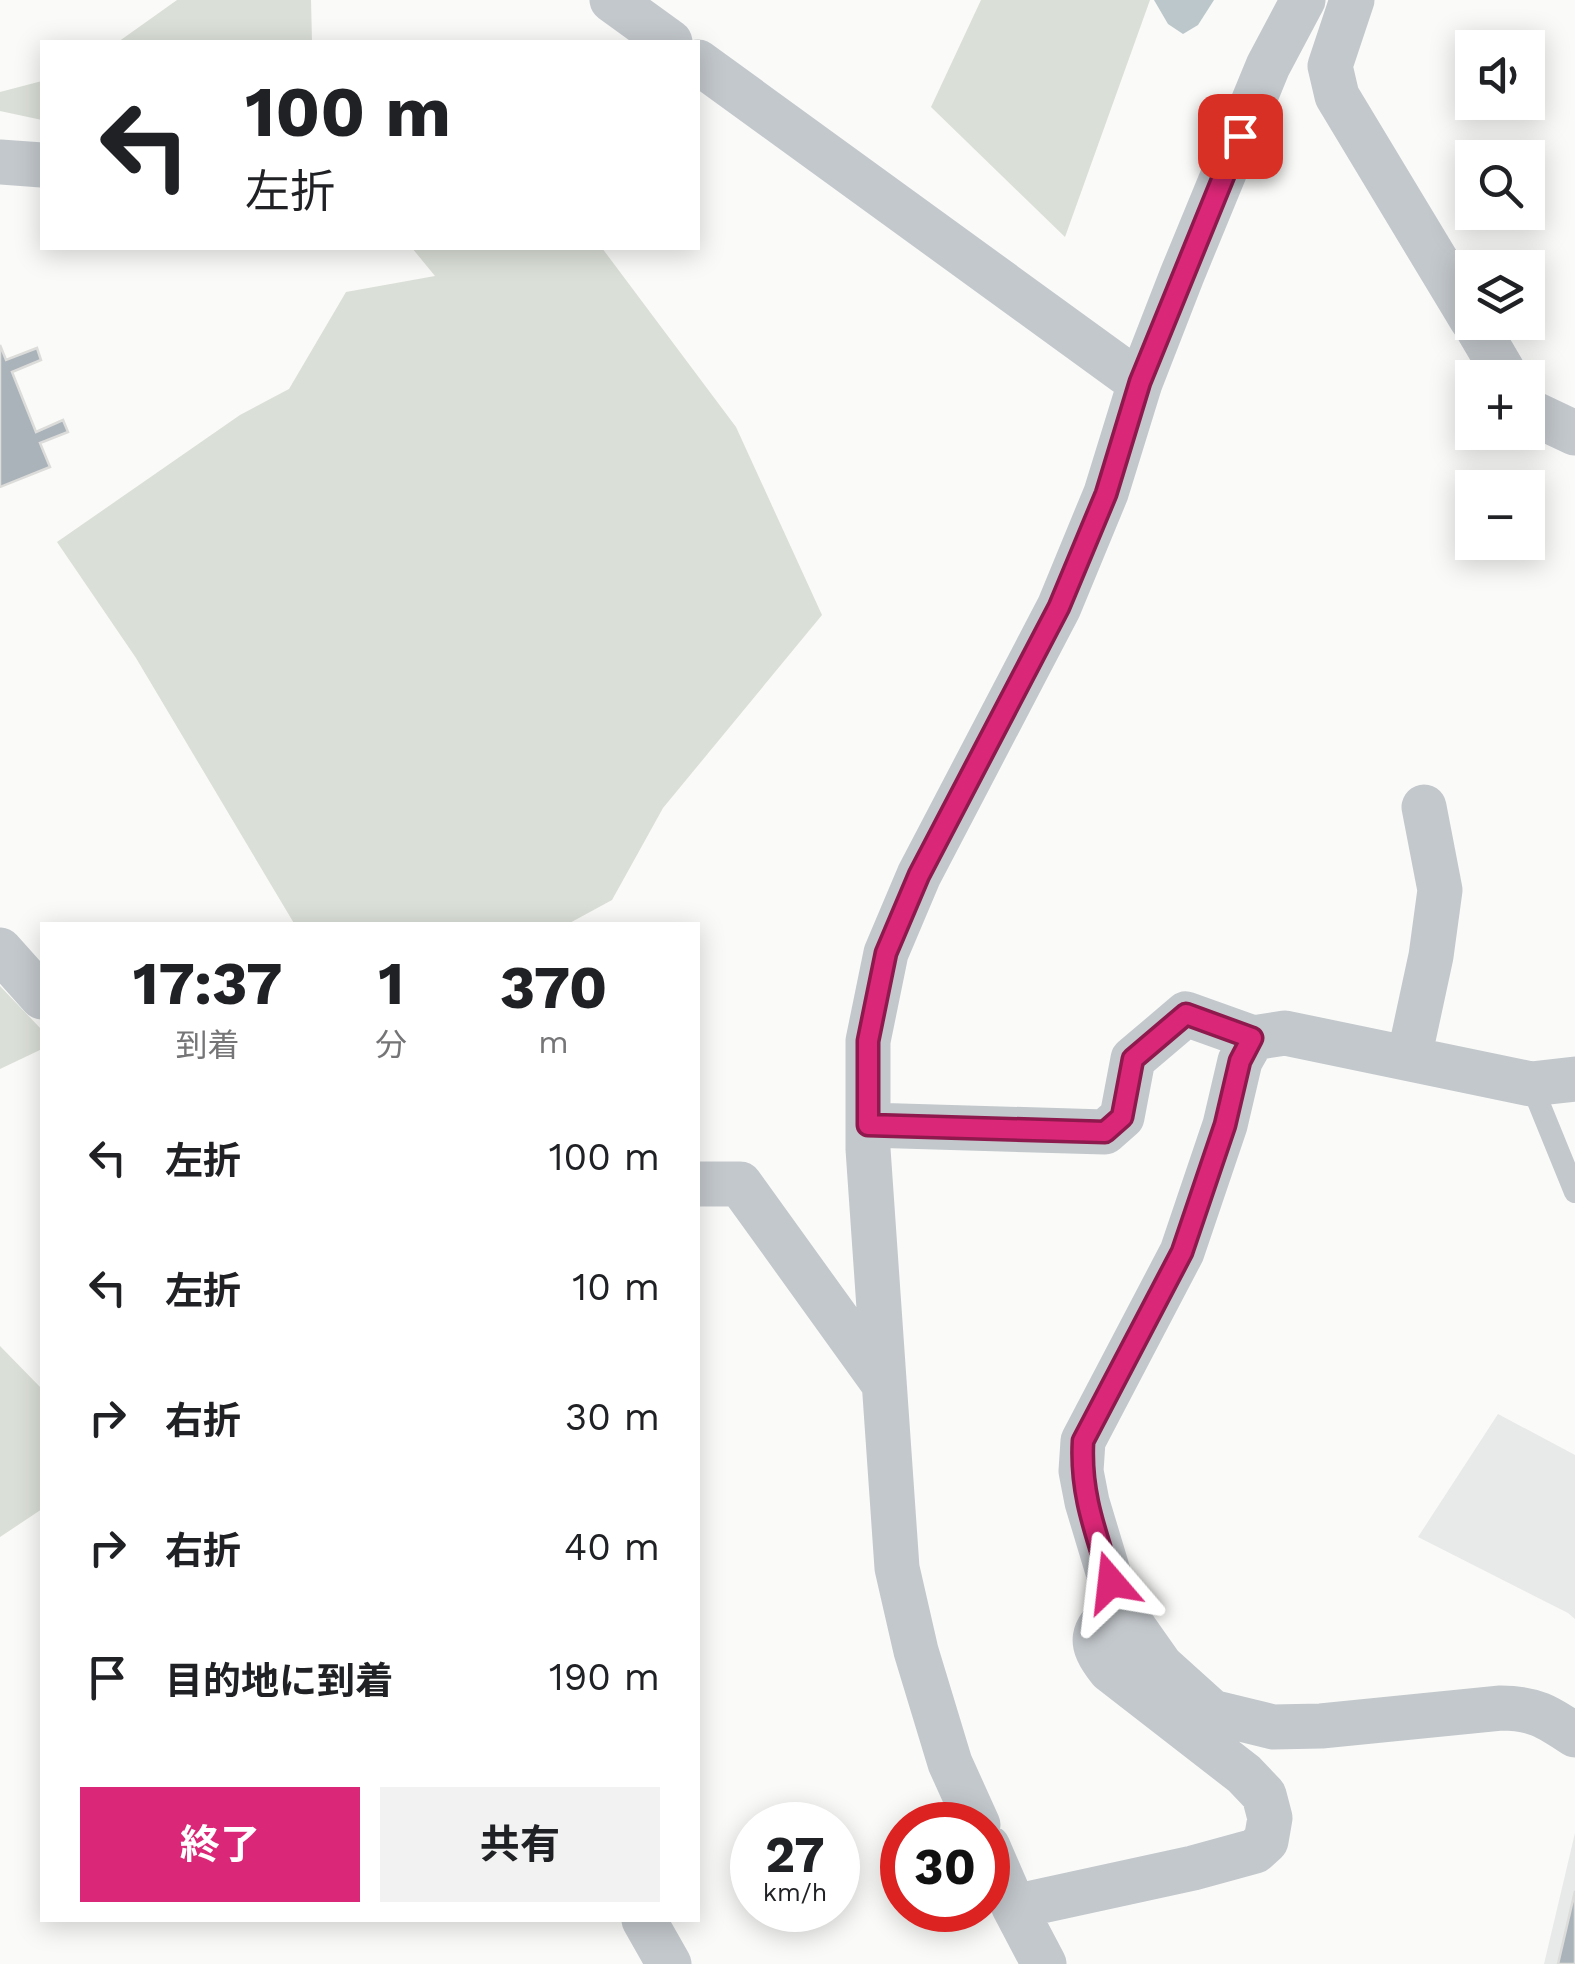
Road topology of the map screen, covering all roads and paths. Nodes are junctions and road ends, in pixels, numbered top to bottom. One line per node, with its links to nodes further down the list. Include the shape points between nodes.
1 (612, 0): 4 (street)
2 (1303, 0): 9 (street, via 1268,66)
3 (1352, 0): 8 (street, via 1330,66 1337,96)
4 (667, 40)
5 (700, 63): 9 (street)
6 (0, 162): 7 (street)
7 (40, 164)
8 (1455, 291)
9 (1140, 382): 19 (street, via 1106,494 1059,607 919,875 886,953 868,1041)
10 (1545, 419): 11 (street)
11 (1575, 433)
12 (1424, 807): 16 (street, via 1440,890)
13 (0, 950): 14 (street)
14 (40, 994)
15 (1252, 1038): 16 (street, via 1285,1033); 19 (street, via 1186,1014 1133,1059 1122,1117 1105,1132); 24 (street, via 1182,1252 1083,1441 1087,1502)
16 (1409, 1058): 18 (street)
17 (1575, 1079): 18 (street)
18 (1531, 1084): 22 (lane)
19 (868, 1125): 23 (street)
20 (700, 1154): 21 (street, via 714,1160)
21 (719, 1184): 23 (street)
22 (1575, 1192)
23 (885, 1386): 26 (street, via 898,1568 916,1650)
24 (1118, 1606): 25 (street, via 1161,1666 1212,1712 1273,1728 1524,1708); 28 (street, via 1096,1630 1099,1656 1264,1794 1266,1841 1256,1851 1194,1868)
25 (1575, 1735)
26 (968, 1802)
27 (1010, 1898): 28 (street)
28 (1014, 1907): 31 (street)
29 (645, 1922): 30 (street)
30 (669, 1964)
31 (1044, 1964)

